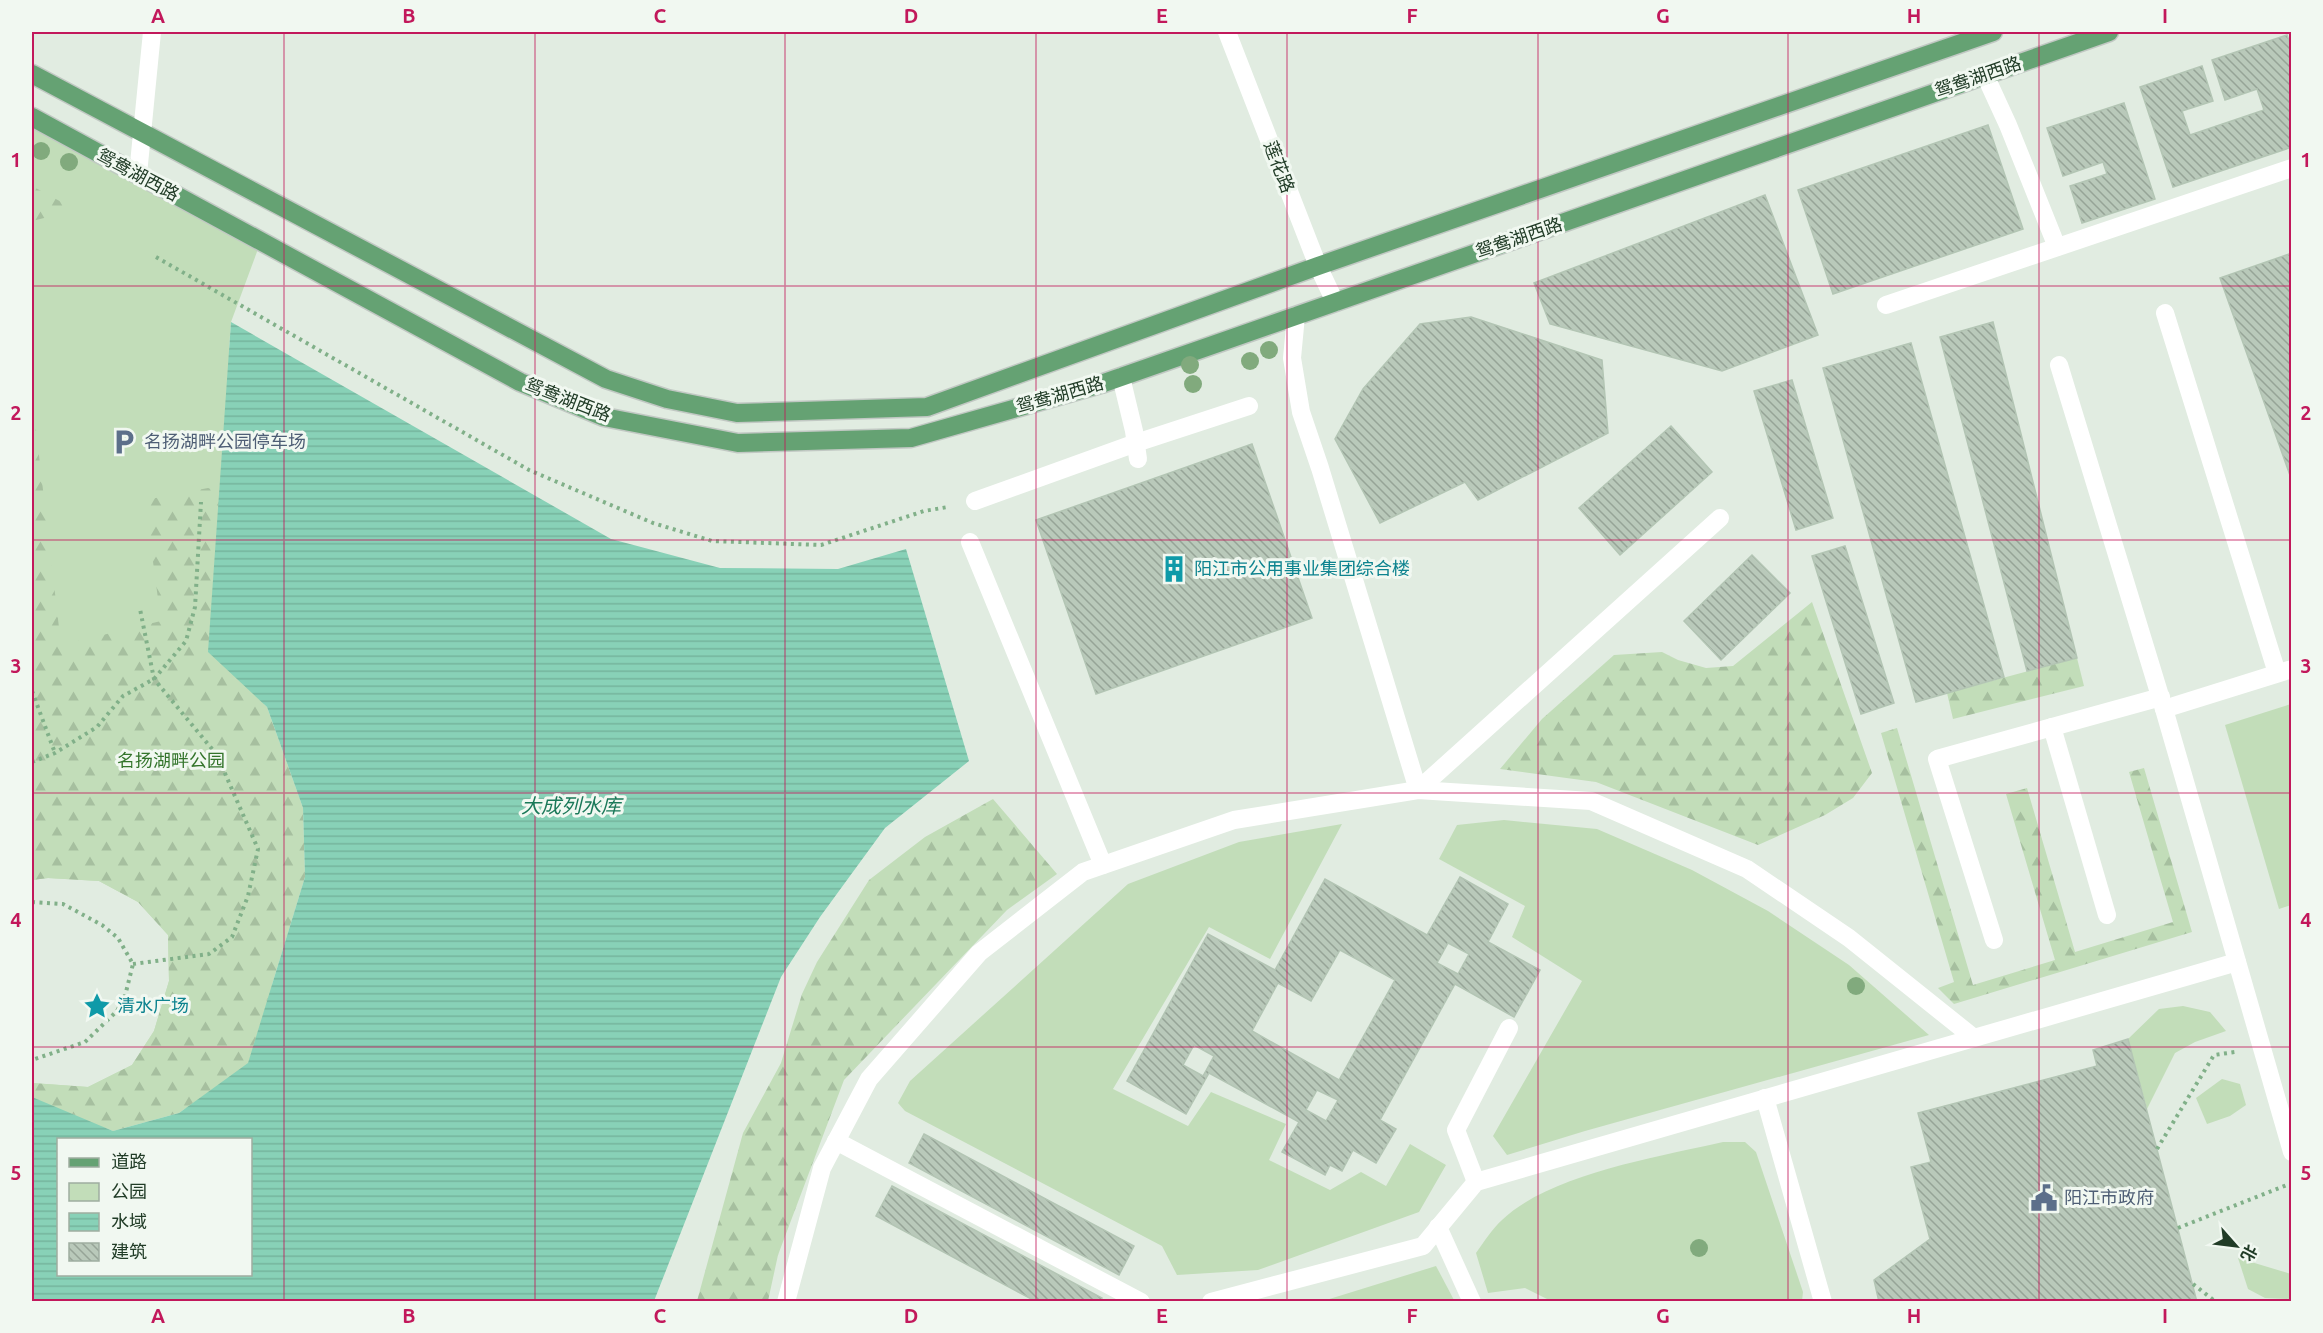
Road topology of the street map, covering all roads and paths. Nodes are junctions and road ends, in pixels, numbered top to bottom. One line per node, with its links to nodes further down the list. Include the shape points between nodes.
1 (152, 32): 8 (street)
2 (1227, 32): 13 (street, 莲花路)
3 (1993, 32): 13 (main road, 鸳鸯湖西路)
4 (2109, 32): 6 (main road, 鸳鸯湖西路)
5 (32, 74): 8 (main road, 鸳鸯湖西路)
6 (1985, 75): 11 (street); 14 (main road, 鸳鸯湖西路)
7 (32, 117): 10 (main road, 鸳鸯湖西路)
8 (143, 134): 10 (street); 13 (main road, 鸳鸯湖西路, via 606,379 668,399 737,413 927,407)
9 (2292, 168): 11 (street)
10 (138, 174): 19 (main road, 鸳鸯湖西路, via 520,382 604,417 738,443 911,438)
11 (2057, 247): 15 (street)
12 (156, 257): 24 (path, via 529,470 653,523 712,541 821,545)
13 (1318, 266): 14 (street, 莲花路)
14 (1335, 302): 17 (main road, 鸳鸯湖西路)
15 (1886, 305)
16 (2165, 313): 28 (street)
17 (1296, 316): 19 (main road, 鸳鸯湖西路); 35 (street, via 1292,358 1301,412)
18 (2059, 365): 31 (street)
19 (1121, 377): 21 (street)
20 (1249, 406): 21 (street)
21 (1137, 451): 23 (street)
22 (201, 501): 29 (path, via 195,607 186,641)
23 (975, 501)
24 (924, 511)
25 (1720, 518): 35 (street)
26 (969, 542): 36 (street)
27 (140, 609): 29 (path)
28 (2284, 671): 31 (street)
29 (154, 679): 33 (path, via 123,696 97,727); 41 (path, via 217,755 258,849 248,896 232,937 208,954)
30 (32, 691): 33 (path)
31 (2163, 703): 32 (street); 40 (street)
32 (2052, 728): 38 (street); 39 (street, via 1937,759)
33 (55, 753): 34 (path)
34 (32, 762)
35 (1418, 790): 36 (street, via 1234,820); 43 (street, via 1591,801 1747,869 1849,938)
36 (1103, 865): 47 (street, via 1083,872 979,953 869,1079)
37 (32, 902): 41 (path, via 63,904 102,925 118,938)
38 (2107, 915)
39 (1994, 940)
40 (2237, 962): 43 (street); 44 (street)
41 (133, 964): 45 (path, via 117,1011 85,1042)
42 (1509, 1028): 50 (street, via 1456,1130)
43 (1974, 1038): 46 (street)
44 (2262, 1050): 48 (path, via 2214,1055); 49 (street)
45 (32, 1060)
46 (1765, 1098): 50 (street); 59 (street)
47 (836, 1141): 55 (street, via 822,1168); 56 (street)
48 (2157, 1149)
49 (2292, 1152)
50 (1476, 1182): 52 (street)
51 (2292, 1184): 53 (path)
52 (1438, 1227): 57 (street, via 1423,1246); 58 (street)
53 (2178, 1228)
54 (2193, 1284): 60 (path)
55 (786, 1302)
56 (1141, 1302)
57 (1211, 1302)
58 (1472, 1302)
59 (1823, 1302)
60 (2216, 1302)

